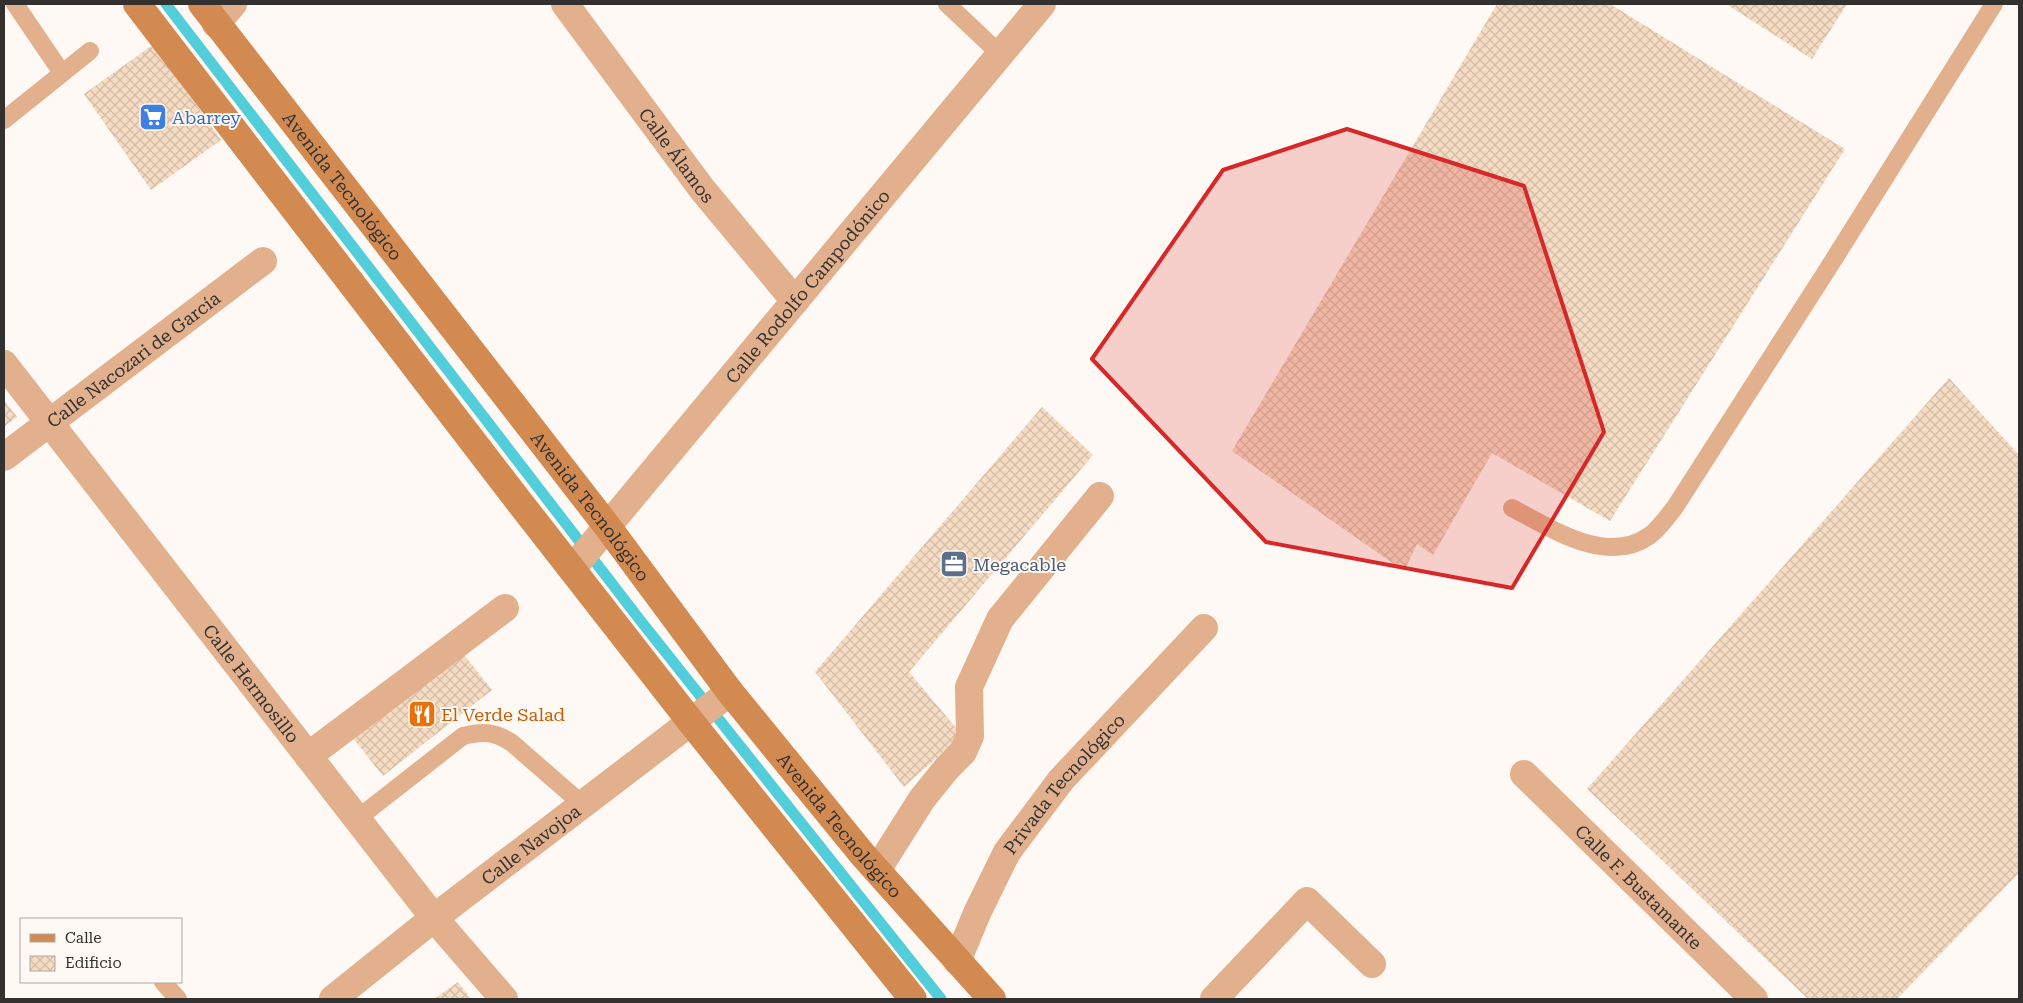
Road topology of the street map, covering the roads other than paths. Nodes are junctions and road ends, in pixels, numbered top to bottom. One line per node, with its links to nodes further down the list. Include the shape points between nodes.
1 (15, 4): 10 (lane)
2 (137, 4): 20 (main road)
3 (564, 4): 13 (street, Calle Álamos, via 702,190)
4 (947, 4): 9 (lane)
5 (1042, 4): 9 (street, Calle Rodolfo Campodónico)
6 (1994, 4): 18 (lane, via 1676,507 1650,536 1624,547 1596,546 1562,534)
7 (217, 10): 19 (main road, Avenida Tecnológico)
8 (90, 51): 10 (lane)
9 (1000, 54): 13 (street, Calle Rodolfo Campodónico)
10 (62, 74): 11 (lane)
11 (4, 120)
12 (263, 261): 15 (street, Calle Nacozari de García)
13 (795, 301): 19 (street, Calle Rodolfo Campodónico)
14 (4, 364): 15 (street, Calle Hermosillo)
15 (49, 422): 16 (street, Calle Nacozari de García); 25 (street, Calle Hermosillo)
16 (4, 457)
17 (1100, 496): 29 (street, via 1000,619 968,687 970,736 963,752 922,799)
18 (1512, 508)
19 (607, 526): 20 (street, Calle Rodolfo Campodónico); 23 (main road, Avenida Tecnológico)
20 (572, 569): 24 (main road)
21 (505, 608): 25 (street)
22 (1204, 628): 31 (street, Privada Tecnológico, via 1061,780 1007,852)
23 (730, 692): 24 (street, Calle Navojoa); 29 (main road, Avenida Tecnológico)
24 (690, 722): 27 (street, Calle Navojoa); 37 (main road)
25 (308, 756): 28 (street, Calle Hermosillo)
26 (1524, 774): 40 (street, Calle F. Bustamante)
27 (582, 804): 28 (lane, via 512,743 500,735 478,732 462,736); 30 (street, Calle Navojoa)
28 (357, 819): 30 (street, Calle Hermosillo)
29 (877, 870): 31 (main road, Avenida Tecnológico)
30 (434, 918): 35 (street, Calle Navojoa); 36 (street, Calle Hermosillo)
31 (957, 961): 38 (main road, Avenida Tecnológico)
32 (1372, 964): 39 (street, via 1307,901)
33 (164, 983): 34 (lane)
34 (178, 999)
35 (333, 999)
36 (504, 999)
37 (912, 999)
38 (992, 999)
39 (1214, 999)
40 (1754, 999)

